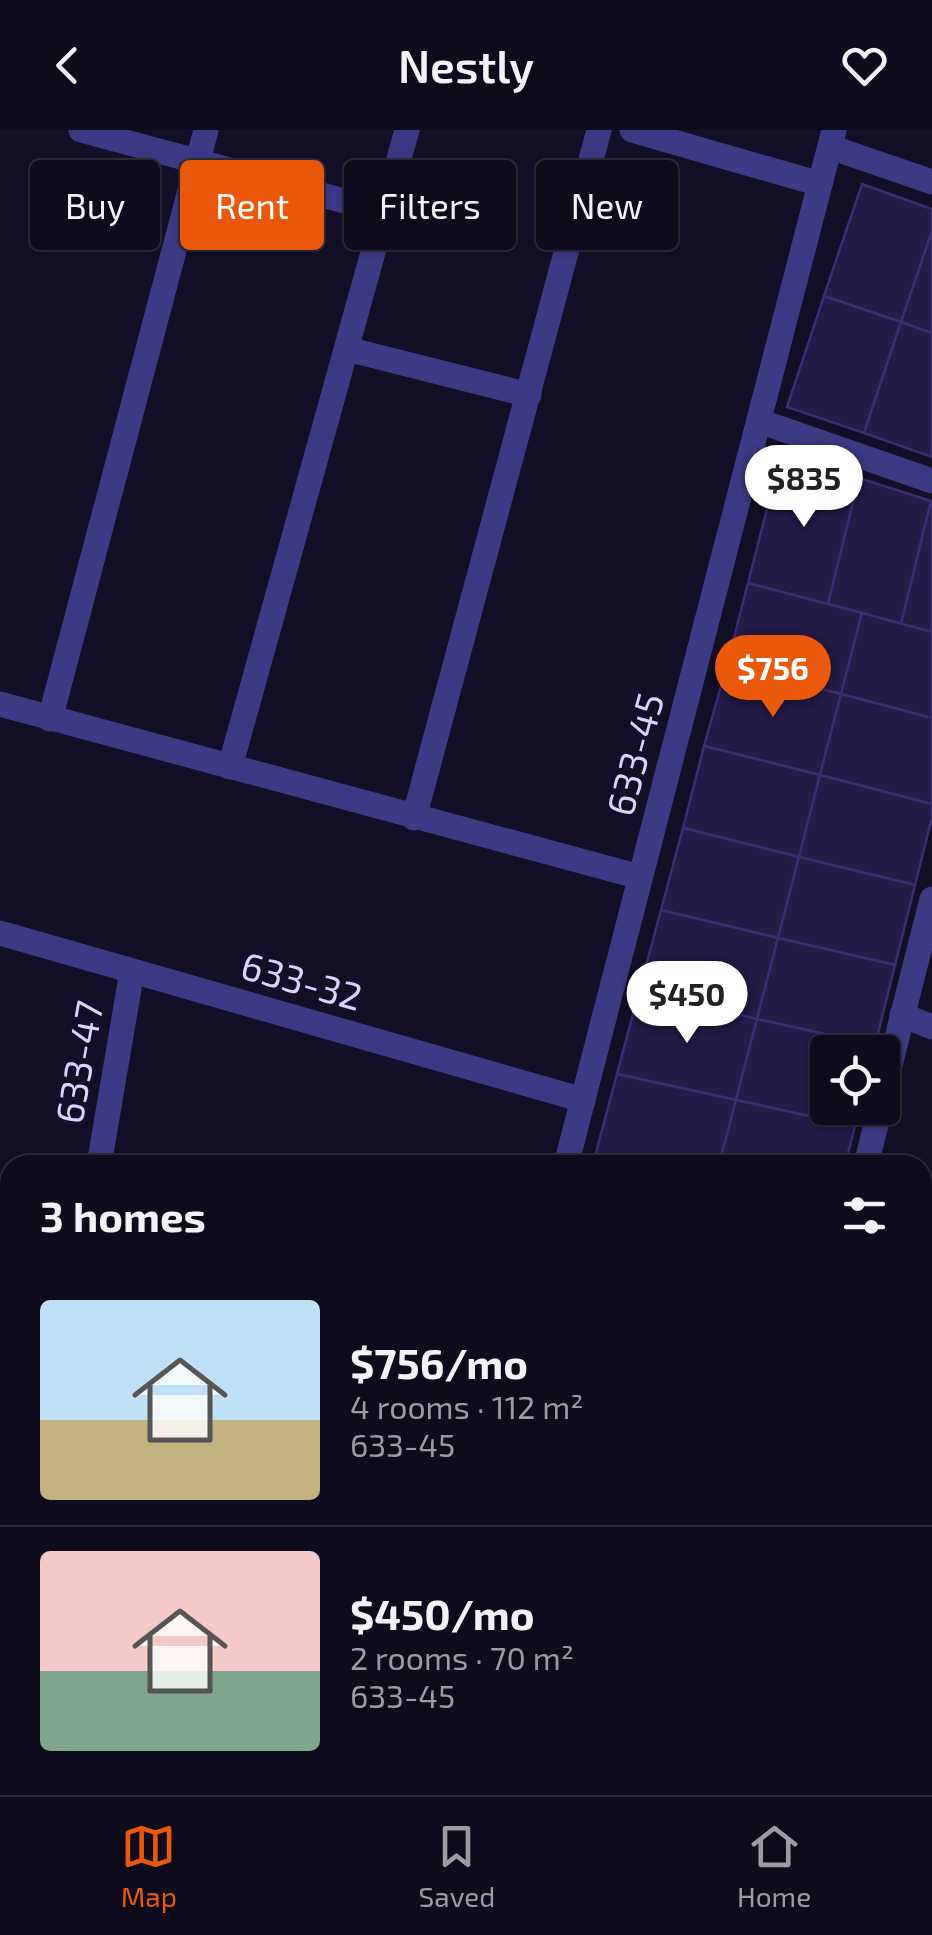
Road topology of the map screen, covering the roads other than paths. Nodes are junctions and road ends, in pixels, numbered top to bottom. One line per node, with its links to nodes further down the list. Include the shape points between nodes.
1 (81, 130): 7 (street)
2 (206, 130): 8 (street)
3 (407, 130): 9 (street)
4 (600, 130): 15 (street)
5 (632, 130): 11 (street)
6 (832, 138): 10 (street); 11 (street, 633-45)
7 (194, 160)
8 (198, 160)
9 (399, 160)
10 (932, 182)
11 (820, 184): 16 (street, 633-45)
12 (180, 229): 19 (street)
13 (375, 250): 14 (street)
14 (347, 350): 15 (street); 20 (street)
15 (529, 395): 21 (street)
16 (759, 420): 17 (street); 22 (street, 633-45)
17 (932, 481)
18 (0, 704): 19 (street)
19 (50, 719): 20 (street)
20 (230, 767): 21 (street)
21 (414, 818): 22 (street)
22 (640, 877): 29 (street, 633-45)
23 (932, 899): 26 (street)
24 (0, 932): 25 (street, 633-32)
25 (132, 970): 29 (street, 633-32); 31 (street, 633-47)
26 (902, 1016): 27 (street); 28 (street)
27 (932, 1027)
28 (897, 1035)
29 (582, 1100): 32 (street, 633-45)
30 (876, 1125): 33 (street)
31 (101, 1155)
32 (568, 1155)
33 (868, 1155)

